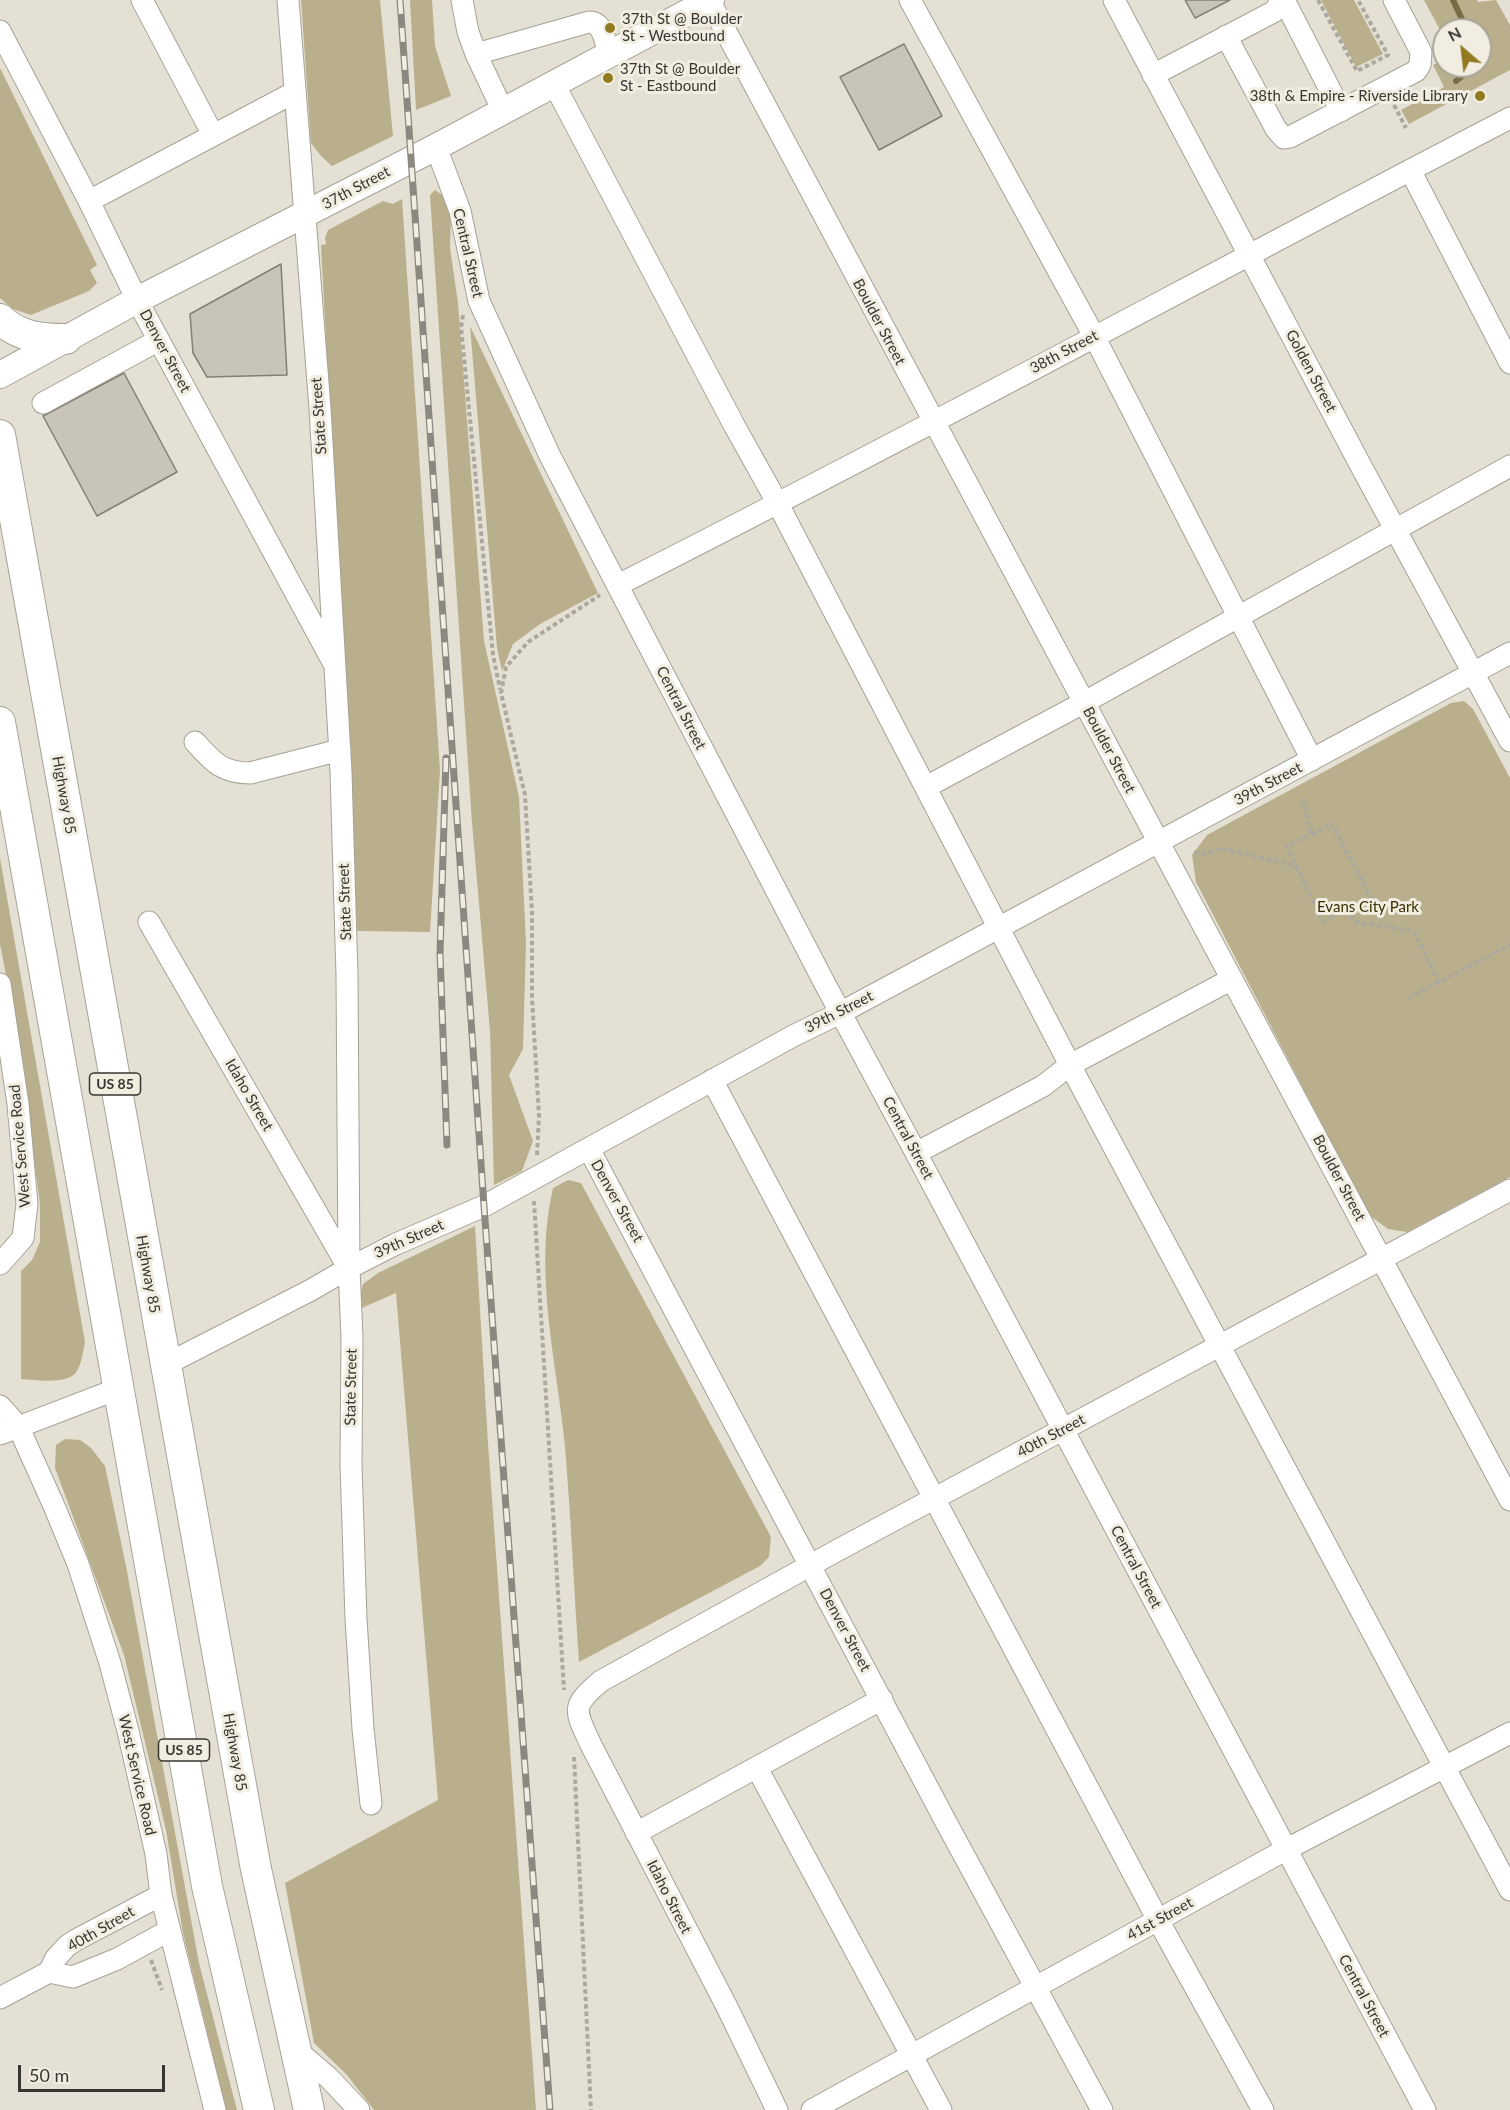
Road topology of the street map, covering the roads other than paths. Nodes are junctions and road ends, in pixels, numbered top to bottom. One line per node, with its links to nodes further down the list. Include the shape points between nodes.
1 (142, 0): 19 (street)
2 (288, 0): 15 (street, State Street)
3 (462, 0): 11 (street)
4 (710, 0): 12 (main road, 37th Street); 33 (street, Boulder Street)
5 (910, 0): 27 (street)
6 (1114, 0): 13 (street, Golden Street)
7 (1283, 0): 10 (street, via 1275,11); 17 (street)
8 (1394, 0): 17 (street, via 1418,44 1420,65 1416,71)
9 (0, 31): 22 (street, Denver Street)
10 (1227, 36): 13 (street); 17 (street, via 1284,138)
11 (476, 54): 12 (street, via 589,22 599,25); 16 (street)
12 (609, 54): 14 (main road, 37th Street)
13 (1153, 75): 24 (street, Golden Street)
14 (554, 84): 16 (main road, 37th Street); 36 (street)
15 (295, 92): 19 (street); 23 (street, State Street)
16 (503, 111): 20 (main road, 37th Street)
17 (1341, 111)
18 (1510, 118): 21 (street, 38th Street)
19 (213, 135): 22 (street)
20 (436, 147): 23 (main road, 37th Street); 38 (street, Central Street, via 460,211 479,301 550,456)
21 (1410, 170): 24 (street, 38th Street); 30 (street)
22 (88, 201): 25 (street, Denver Street)
23 (303, 215): 25 (main road, 37th Street); 41 (street, State Street)
24 (1248, 254): 27 (street, 38th Street); 37 (street, Golden Street)
25 (137, 300): 28 (main road, 37th Street); 29 (street, Denver Street)
26 (0, 319): 28 (highway, via 21,334)
27 (1094, 336): 33 (street, 38th Street); 39 (street)
28 (66, 339): 31 (main road, 37th Street)
29 (159, 340): 32 (street); 41 (street, Denver Street)
30 (1510, 363)
31 (0, 375)
32 (43, 403)
33 (932, 422): 36 (street, 38th Street); 43 (street, Boulder Street)
34 (0, 435): 65 (highway, Highway 85 / US 85)
35 (1510, 466): 37 (street)
36 (778, 504): 38 (street, 38th Street); 49 (street)
37 (1396, 528): 39 (street); 42 (street, Golden Street)
38 (618, 585): 55 (street, Central Street)
39 (1239, 616): 43 (street); 48 (street)
40 (1510, 653): 42 (street, 39th Street)
41 (336, 668): 47 (street, State Street)
42 (1474, 672): 45 (street, Golden Street); 48 (street, 39th Street)
43 (1083, 703): 49 (street); 50 (street, Boulder Street)
44 (0, 722): 66 (highway, US 85)
45 (1510, 741)
46 (195, 742): 47 (street, via 222,768 236,773 250,773)
47 (340, 750): 63 (street, State Street, via 347,976)
48 (1312, 760): 50 (street, 39th Street)
49 (926, 788): 52 (street)
50 (1158, 843): 52 (street, 39th Street); 53 (street, Boulder Street)
51 (149, 922): 63 (street, Idaho Street)
52 (998, 928): 55 (street, 39th Street); 56 (street)
53 (1232, 979): 56 (street); 61 (street, Boulder Street)
54 (0, 984): 62 (street, West Service Road, via 18,1104 27,1204 23,1238)
55 (840, 1013): 57 (street, 39th Street); 59 (street, Central Street)
56 (1070, 1065): 59 (street, via 1043,1086); 64 (street)
57 (712, 1080): 58 (street, 39th Street); 70 (street)
58 (589, 1149): 63 (street, 39th Street, via 484,1206); 72 (street, Denver Street)
59 (916, 1153): 68 (street, Central Street)
60 (1510, 1190): 61 (street, 40th Street)
61 (1382, 1258): 64 (street, 40th Street); 71 (street, Boulder Street)
62 (0, 1264)
63 (349, 1268): 65 (street, 39th Street); 78 (street, State Street, via 356,1619)
64 (1219, 1347): 68 (street, 40th Street); 76 (street)
65 (165, 1365): 88 (highway, Highway 85 / US 85, via 256,1869)
66 (120, 1388): 69 (street); 91 (highway, US 85, via 207,1886)
67 (0, 1406): 69 (street, West Service Road)
68 (1062, 1429): 70 (street, 40th Street); 80 (street, Central Street)
69 (9, 1430): 82 (street, West Service Road, via 28,1449 78,1564 131,1742)
70 (936, 1497): 72 (street, 40th Street); 83 (street)
71 (1510, 1500)
72 (811, 1565): 73 (street, 40th Street); 74 (street, Denver Street)
73 (595, 1686): 79 (street, Idaho Street, via 578,1705 578,1716)
74 (882, 1700): 77 (street); 86 (street, Denver Street)
75 (1510, 1733): 76 (street, 41st Street)
76 (1446, 1767): 80 (street, 41st Street); 81 (street)
77 (757, 1768): 79 (street); 89 (street)
78 (371, 1804)
79 (636, 1833): 94 (street, Idaho Street)
80 (1287, 1849): 83 (street, 41st Street); 99 (street, Central Street)
81 (1510, 1890)
82 (161, 1895): 84 (street, West Service Road); 85 (street, 40th Street, via 76,1940)
83 (1158, 1920): 86 (street, 41st Street); 98 (street)
84 (170, 1930): 85 (street, 40th Street, via 73,1977); 90 (street, West Service Road)
85 (49, 1972): 87 (street, 40th Street)
86 (1036, 1986): 89 (street, 41st Street); 97 (street, Denver Street)
87 (0, 1998)
88 (294, 2048): 92 (highway, Highway 85 / US 85); 93 (street)
89 (913, 2056): 95 (street, 41st Street); 96 (street)
90 (215, 2110)
91 (259, 2110)
92 (309, 2110)
93 (359, 2110)
94 (777, 2110)
95 (812, 2110)
96 (941, 2110)
97 (1102, 2110)
98 (1263, 2110)
99 (1425, 2110)

